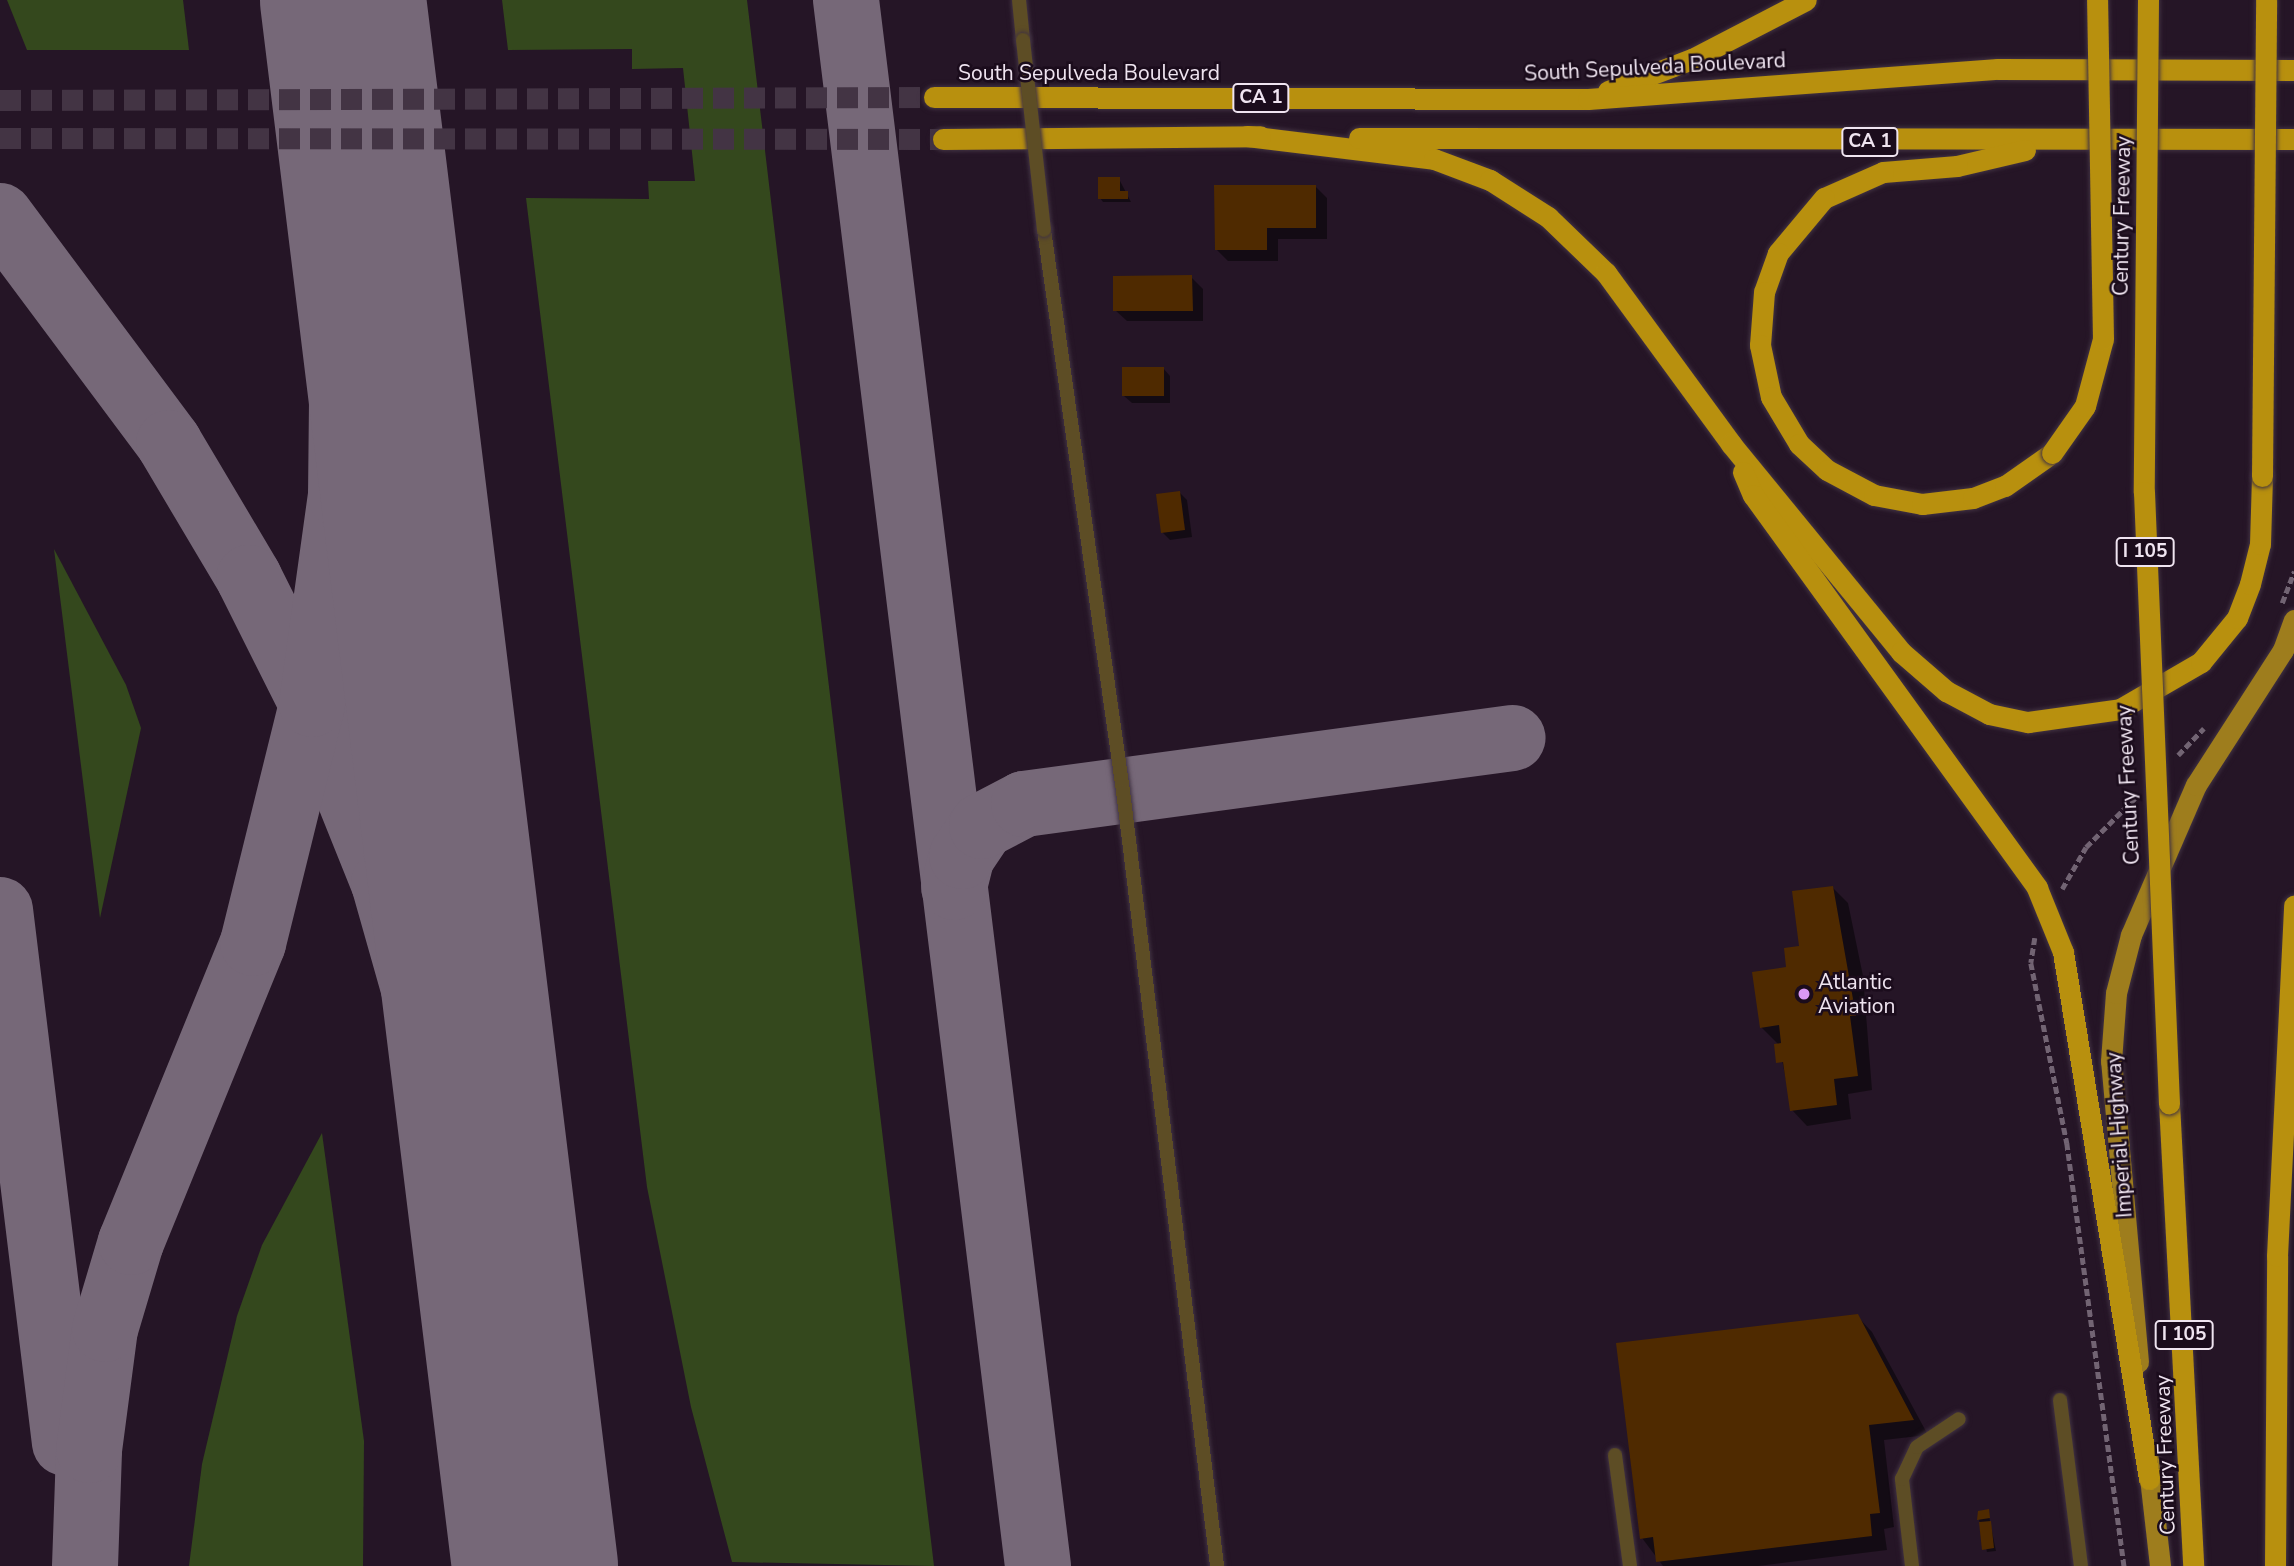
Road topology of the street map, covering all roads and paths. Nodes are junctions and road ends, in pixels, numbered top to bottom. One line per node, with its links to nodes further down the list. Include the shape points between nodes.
1 (1019, 0): 26 (lane, bridge, via 1044,230 1123,791)
2 (1806, 0): 8 (highway, via 1692,58)
3 (2097, 0): 12 (highway, bridge, via 2103,339 2084,406 2052,453 2005,486 1973,498 1922,503 1866,491 1827,470 1789,430 1764,376 1759,330 1778,253 1806,214 1833,192 1883,172 1957,166)
4 (2148, 0): 32 (highway, Century Freeway / I 105, bridge, via 2144,505)
5 (2266, 0): 13 (highway, bridge, via 2260,544 2237,618 2201,662 2120,709 2028,722 1989,713 1946,691 1901,652)
6 (2294, 70): 8 (highway, South Sepulveda Boulevard / CA 1, via 1998,69)
7 (934, 97): 8 (highway, South Sepulveda Boulevard / CA 1)
8 (1588, 99)
9 (1247, 136): 10 (highway, CA 1); 12 (highway, CA 1); 13 (highway, via 1434,159 1502,187 1548,217 1606,273)
10 (943, 139)
11 (2294, 139): 12 (highway, CA 1)
12 (2060, 141)
13 (1731, 444): 25 (highway, via 1753,495 2037,888 2063,952)
14 (2294, 571): 15 (path)
15 (2287, 614): 25 (main road, Imperial Highway, via 2283,650 2196,785 2131,934 2116,993 2111,1060)
16 (2212, 720): 17 (path)
17 (2174, 758)
18 (2146, 787): 19 (path, via 2086,847)
19 (2055, 899)
20 (2294, 905): 33 (highway, via 2277,1256)
21 (2037, 934): 30 (path, via 2031,963 2067,1143)
22 (2060, 1400): 29 (lane)
23 (1959, 1419): 28 (lane, via 1917,1447 1902,1479)
24 (1615, 1455): 27 (lane)
25 (2149, 1479): 31 (main road, Imperial Highway)
26 (1217, 1566)
27 (1630, 1566)
28 (1912, 1566)
29 (2081, 1566)
30 (2124, 1566)
31 (2160, 1566)
32 (2193, 1566)
33 (2275, 1566)

